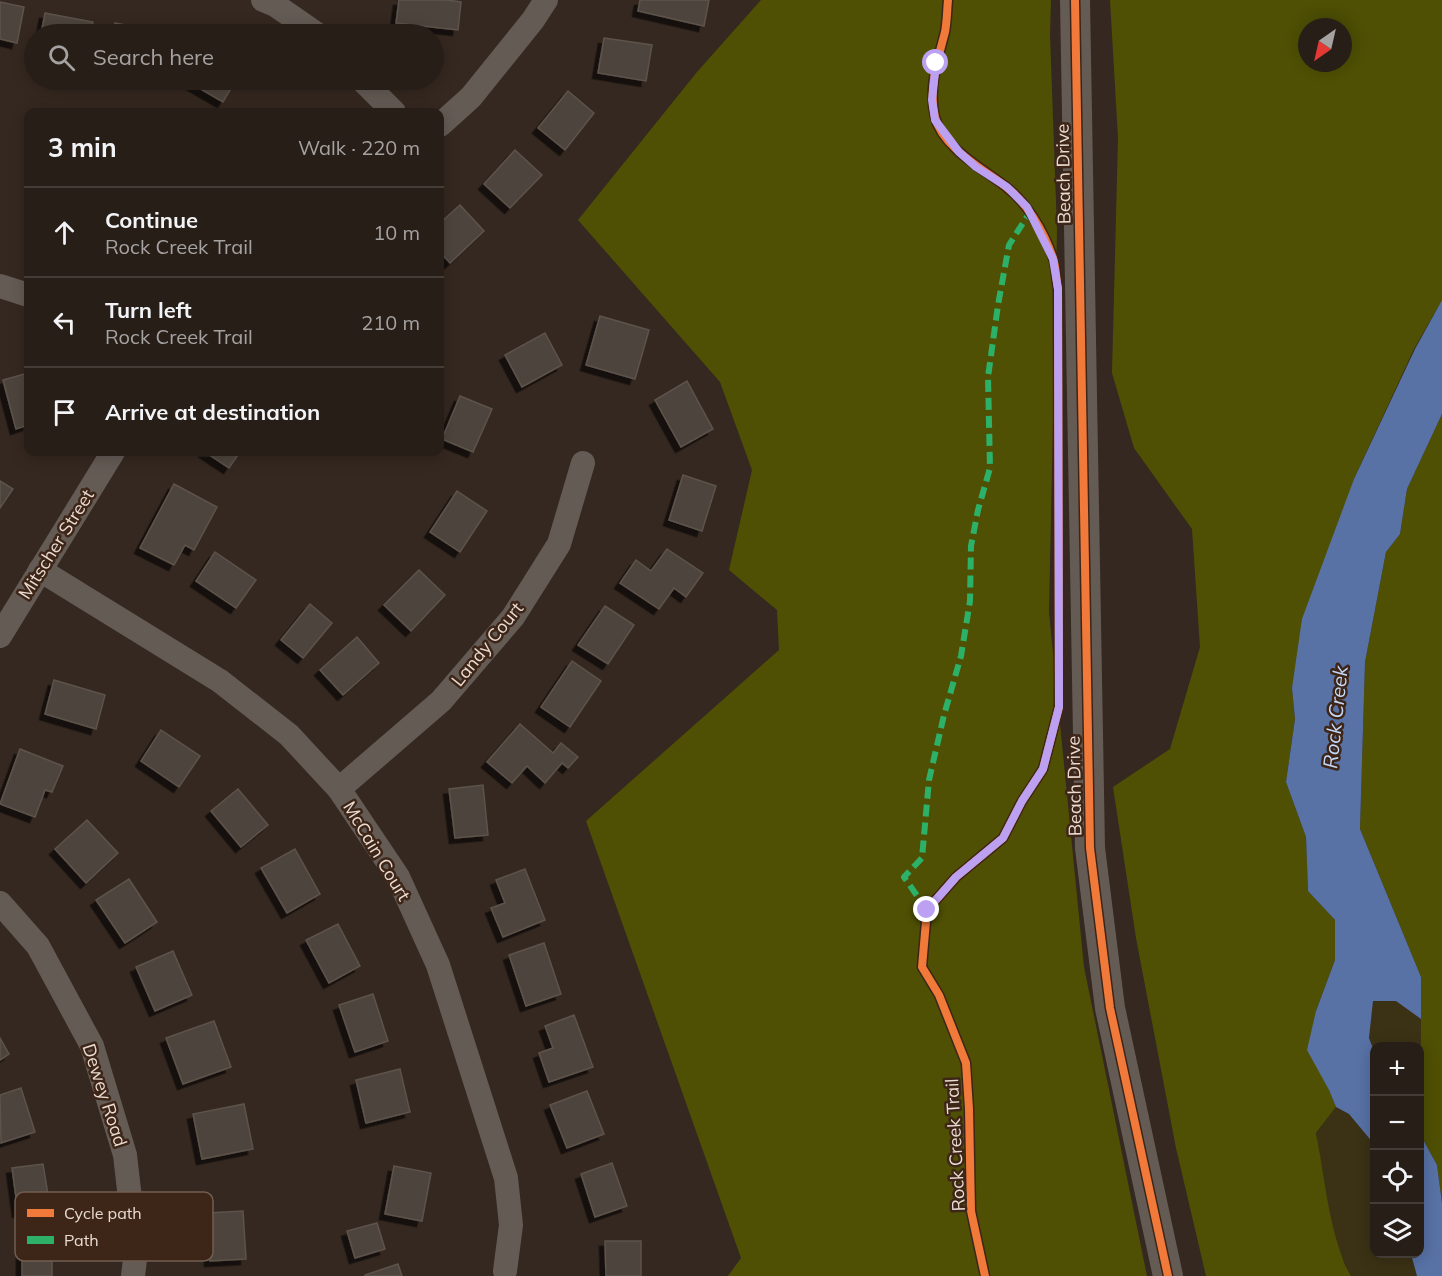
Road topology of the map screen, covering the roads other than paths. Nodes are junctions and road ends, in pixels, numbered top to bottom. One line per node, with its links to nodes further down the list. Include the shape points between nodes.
1 (263, 0): 4 (street)
2 (546, 0): 7 (street, via 471,97)
3 (1075, 0): 20 (street, Beach Drive, via 1090,848 1110,1008)
4 (303, 24)
5 (372, 90): 6 (street)
6 (390, 108)
7 (444, 121)
8 (0, 286): 9 (street)
9 (24, 294)
10 (111, 456): 12 (street, Mitscher Street)
11 (583, 463): 14 (street, Landy Court, via 559,544 513,617 441,700)
12 (40, 570): 13 (street, Mitscher Street); 14 (street, McCain Court, via 220,681 289,735)
13 (0, 636)
14 (339, 789): 18 (street, McCain Court, via 398,878 438,966 506,1178 511,1225)
15 (0, 903): 16 (street, Dewey Road, via 38,946 92,1046 125,1155)
16 (129, 1192)
17 (135, 1261): 19 (street, Dewey Road)
18 (505, 1271)
19 (133, 1276)
20 (1168, 1276)

